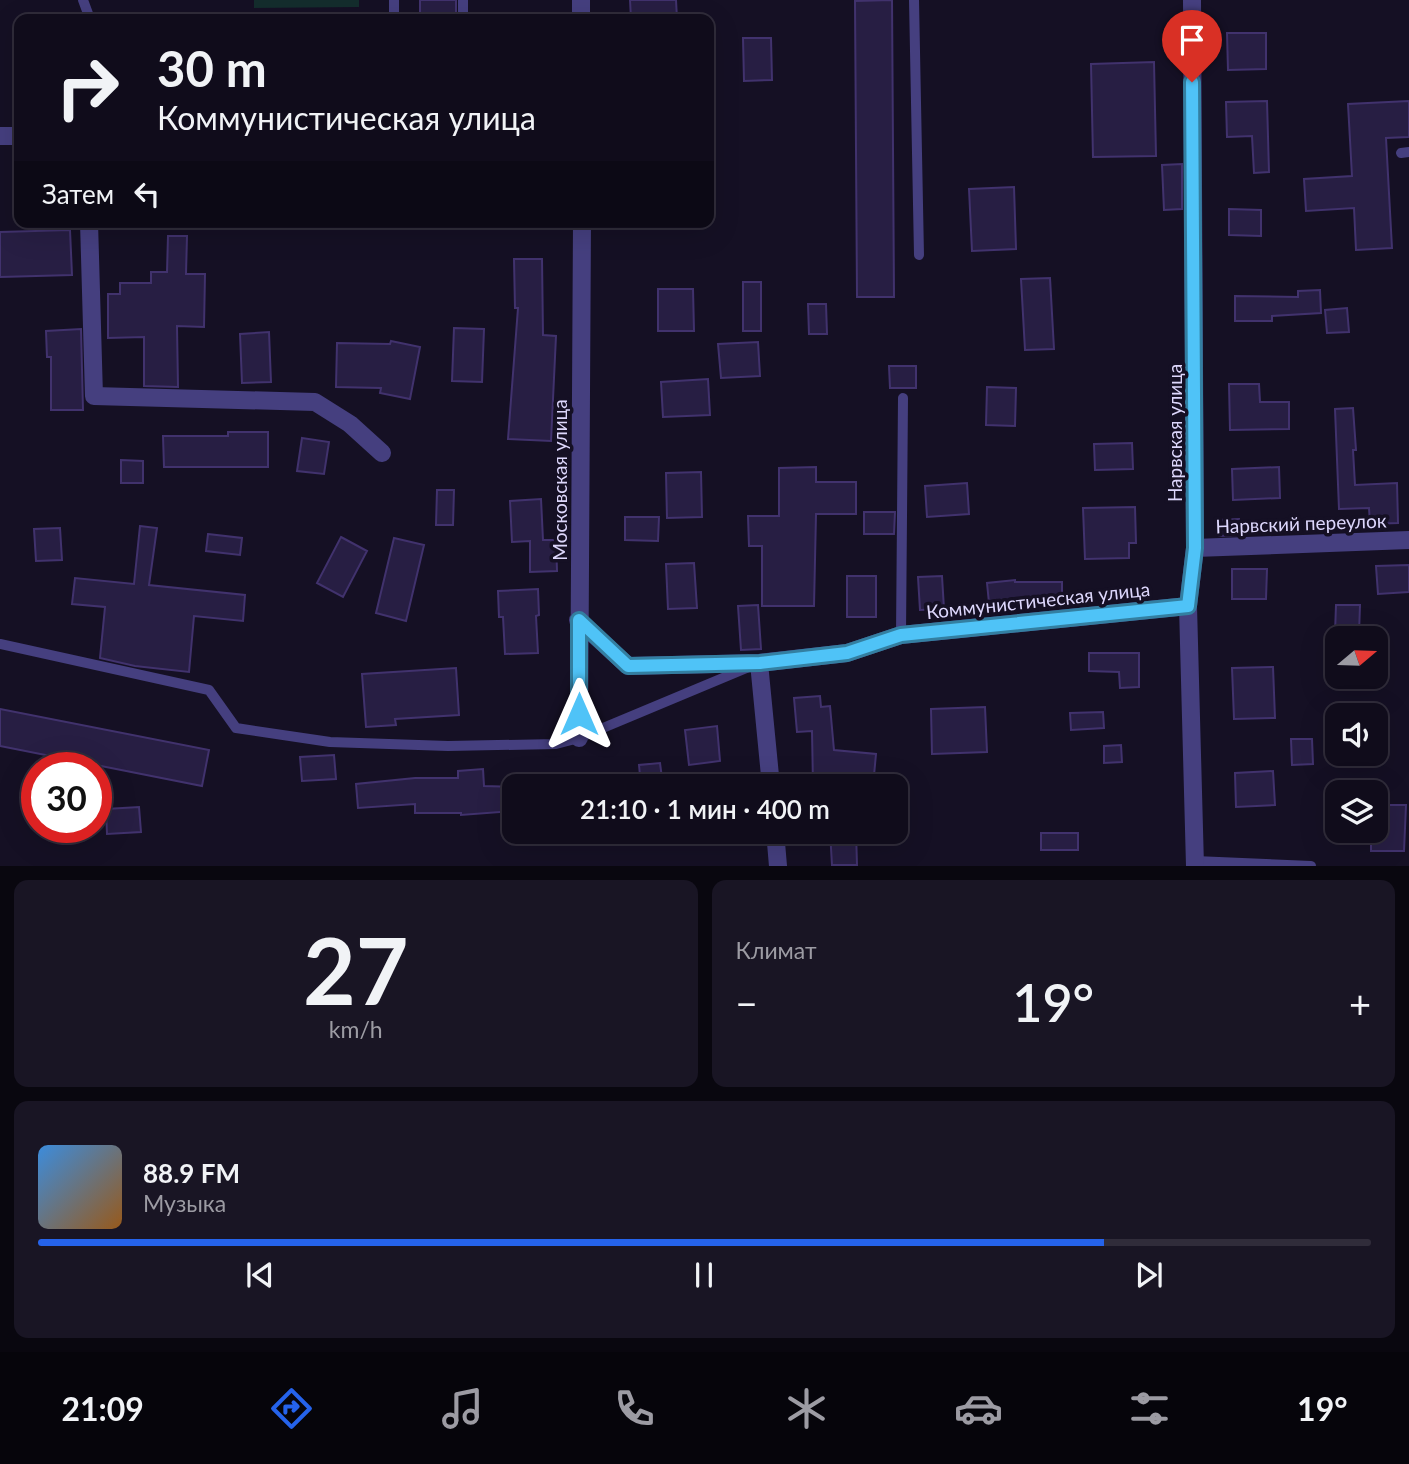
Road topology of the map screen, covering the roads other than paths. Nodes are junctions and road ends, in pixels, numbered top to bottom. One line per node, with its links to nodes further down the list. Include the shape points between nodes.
1 (914, 0): 5 (lane)
2 (1192, 0): 9 (street, Нарвская улица)
3 (89, 228): 7 (street, via 94,396 315,402 350,424)
4 (582, 228): 11 (street, Московская улица)
5 (919, 256)
6 (903, 398): 12 (lane)
7 (382, 453)
8 (1409, 540): 9 (street, Нарвский переулок)
9 (1195, 548): 10 (street, Нарвская улица)
10 (1188, 606): 12 (street, Коммунистическая улица); 18 (street, Нарвская улица)
11 (579, 620): 14 (street, Коммунистическая улица, via 628,666); 15 (street, Московская улица)
12 (901, 635): 14 (street, Коммунистическая улица, via 847,653)
13 (0, 644): 15 (lane, via 209,690 236,728 330,742 448,746 556,744)
14 (760, 663): 15 (lane); 16 (street)
15 (579, 738)
16 (770, 774)
17 (776, 844): 19 (street)
18 (1195, 863): 20 (lane)
19 (778, 866)
20 (1311, 866)

